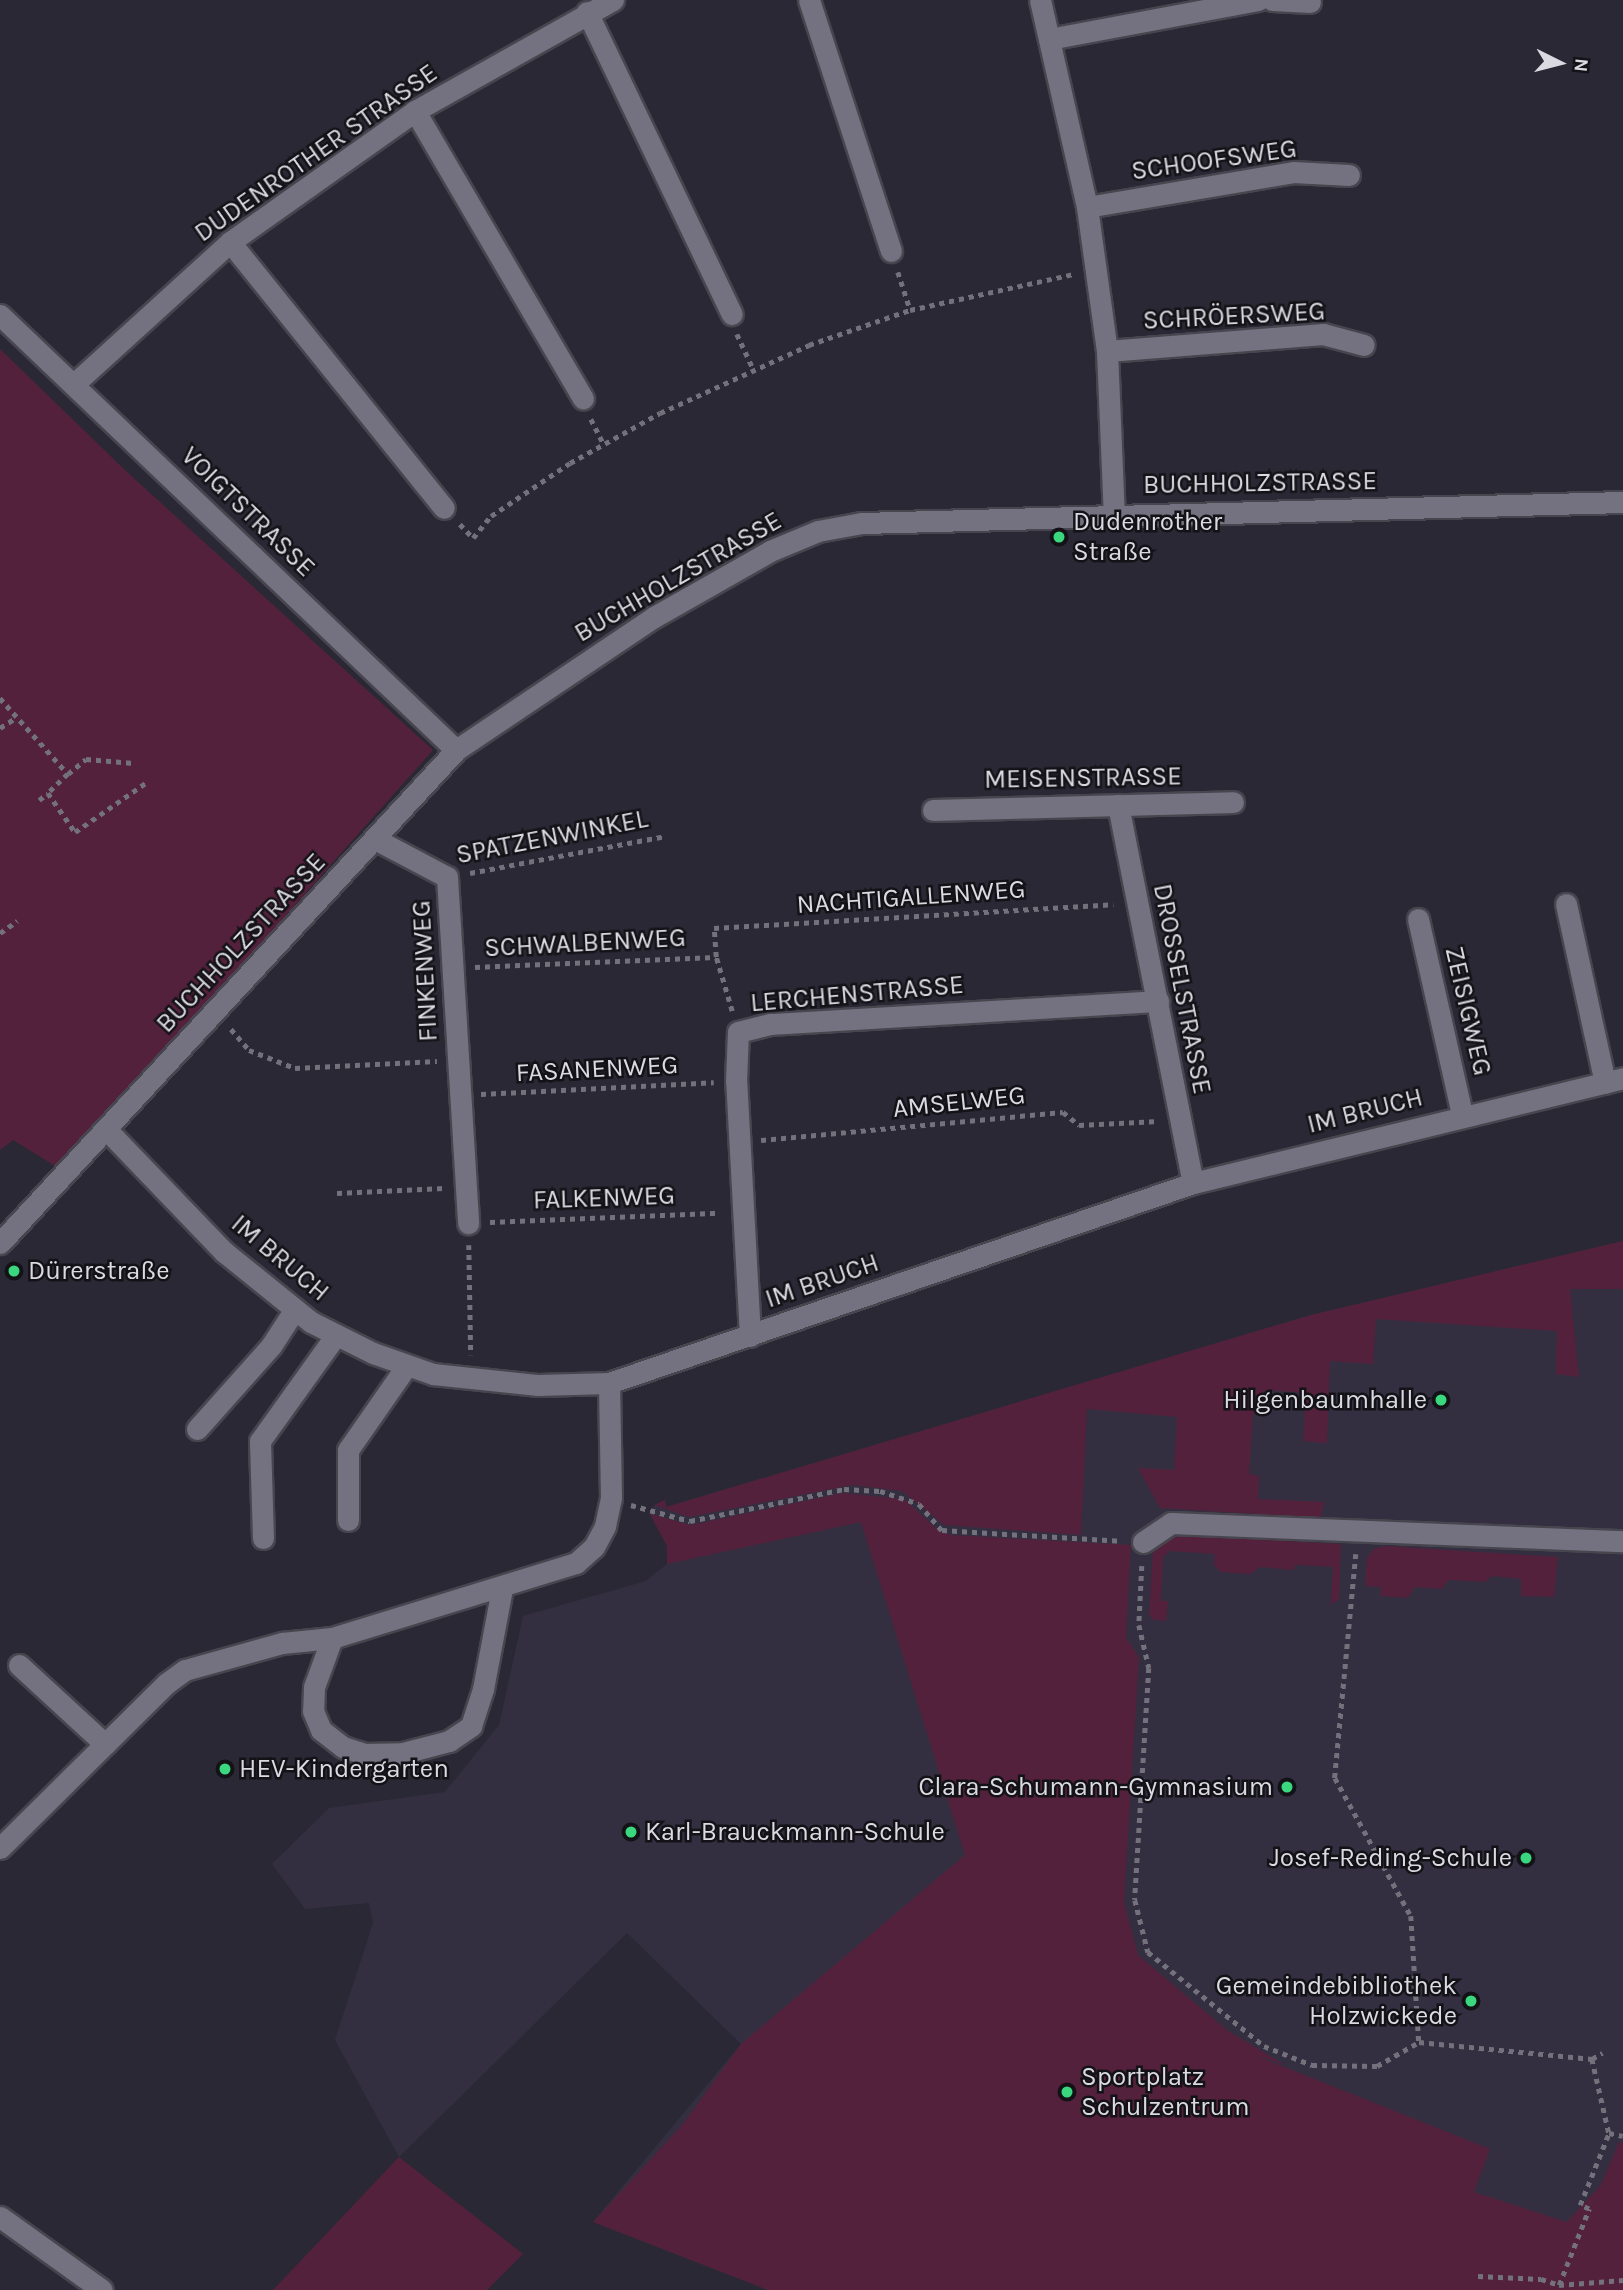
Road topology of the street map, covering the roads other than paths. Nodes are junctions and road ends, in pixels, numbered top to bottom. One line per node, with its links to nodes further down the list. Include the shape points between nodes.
1 (613, 0): 7 (street, DUDENROTHER STRASSE)
2 (809, 0): 13 (street)
3 (1040, 0): 8 (street)
4 (1258, 0): 8 (street)
5 (1272, 0): 6 (street)
6 (1310, 2)
7 (587, 12): 9 (street, DUDENROTHER STRASSE); 14 (street)
8 (1049, 39): 11 (street)
9 (415, 111): 12 (street, DUDENROTHER STRASSE); 19 (street)
10 (1349, 175): 11 (street, SCHOOFSWEG, via 1293,172)
11 (1087, 207): 17 (street)
12 (230, 242): 18 (street, DUDENROTHER STRASSE); 21 (street)
13 (891, 251)
14 (732, 314)
15 (0, 315): 18 (street, VOIGTSTRASSE)
16 (1364, 345): 17 (street, SCHRÖERSWEG, via 1322,334)
17 (1107, 351): 22 (street)
18 (74, 384): 23 (street, VOIGTSTRASSE)
19 (583, 399)
20 (1623, 502): 22 (street, BUCHHOLZSTRASSE)
21 (444, 508)
22 (1114, 515): 23 (street, BUCHHOLZSTRASSE, via 887,522 818,531 770,551 654,617)
23 (456, 750): 27 (street, BUCHHOLZSTRASSE)
24 (1233, 802): 25 (street, MEISENSTRASSE)
25 (1118, 805): 26 (street, MEISENSTRASSE); 30 (street, DROSSELSTRASSE)
26 (933, 810)
27 (375, 839): 33 (street, BUCHHOLZSTRASSE); 35 (street, FINKENWEG, via 447,877)
28 (1566, 904): 31 (street)
29 (1418, 919): 32 (street, ZEISIGWEG)
30 (1158, 1001): 34 (street, DROSSELSTRASSE); 39 (street, LERCHENSTRASSE, via 771,1024 738,1032 741,1213)
31 (1614, 1081): 32 (street, IM BRUCH)
32 (1462, 1115): 34 (street, IM BRUCH)
33 (107, 1130): 36 (street, BUCHHOLZSTRASSE); 37 (street, IM BRUCH, via 223,1251)
34 (1193, 1183): 39 (street, IM BRUCH)
35 (468, 1223)
36 (0, 1243)
37 (295, 1309): 38 (street, IM BRUCH); 42 (street, via 271,1346)
38 (336, 1335): 40 (street, IM BRUCH); 44 (street, via 260,1441)
39 (750, 1335): 41 (street, IM BRUCH)
40 (407, 1365): 41 (street, IM BRUCH, via 472,1381); 43 (street, via 348,1450)
41 (608, 1384): 47 (street, via 611,1498 605,1526 594,1547 576,1563)
42 (197, 1429)
43 (348, 1520)
44 (264, 1538)
45 (1623, 1541): 46 (street, via 1171,1522)
46 (1143, 1542)
47 (502, 1588): 48 (street); 48 (street, via 483,1689 471,1726 449,1741 403,1753 364,1754 343,1747 321,1730 313,1711 314,1687)
48 (332, 1638): 50 (street, via 282,1643 185,1670)
49 (19, 1665): 50 (street)
50 (105, 1744): 51 (street)
51 (0, 1848)
52 (0, 2217): 53 (street)
53 (102, 2290)

